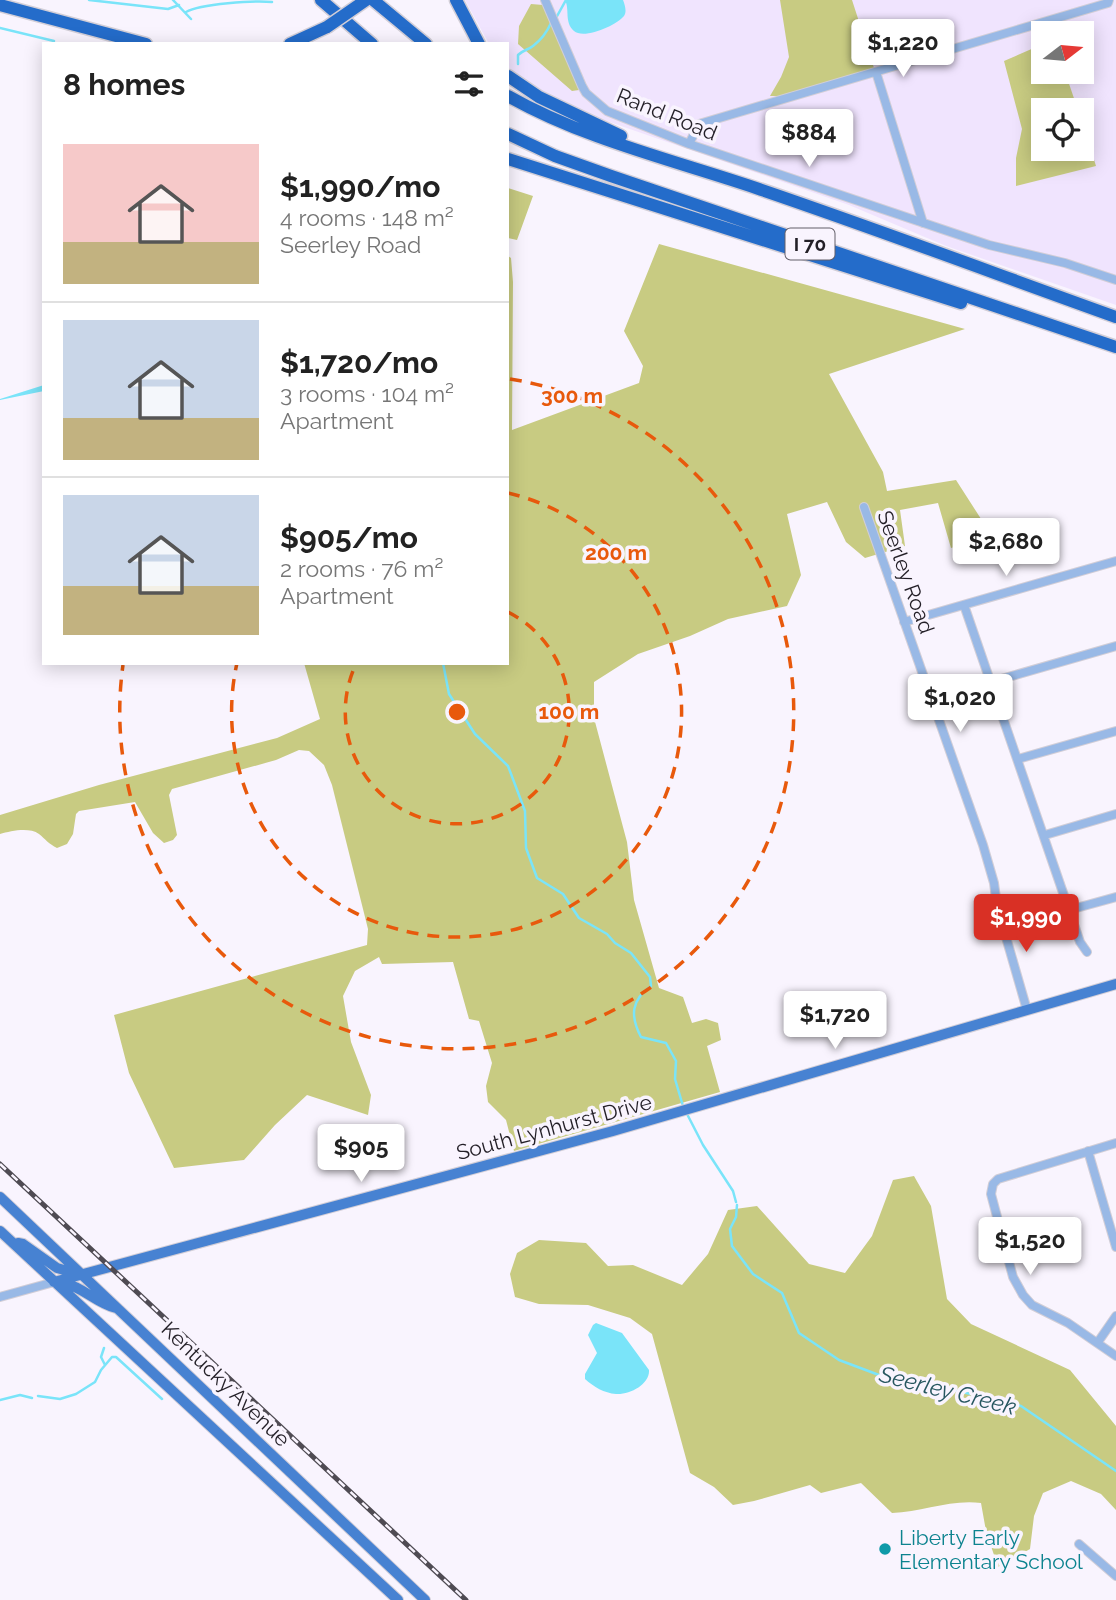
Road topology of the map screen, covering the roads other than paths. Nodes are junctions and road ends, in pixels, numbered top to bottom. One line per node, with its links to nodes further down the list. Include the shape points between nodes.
1 (321, 0): 12 (highway)
2 (366, 0): 11 (highway, bridge, via 327,27)
3 (373, 0): 13 (highway)
4 (456, 0): 14 (highway)
5 (545, 0): 19 (street, Rand Road, via 586,93 607,111)
6 (1108, 2): 15 (street)
7 (0, 5): 8 (highway)
8 (29, 13): 9 (highway); 10 (highway)
9 (113, 42)
10 (138, 42)
11 (294, 42)
12 (370, 42)
13 (424, 42)
14 (478, 42)
15 (876, 72): 19 (street, via 699,124); 22 (street)
16 (509, 77): 21 (highway, via 569,113)
17 (509, 96): 21 (highway, I 70, via 584,131)
18 (509, 134): 25 (highway, I 70, via 611,176)
19 (690, 144): 22 (street, Rand Road)
20 (509, 159): 25 (highway, via 941,298)
21 (691, 166): 24 (highway, I 70)
22 (923, 223): 23 (street, Rand Road)
23 (1116, 280)
24 (1116, 317)
25 (1073, 333): 26 (highway, I 70)
26 (1116, 347)
27 (864, 507): 30 (street, Seerley Road)
28 (1116, 561): 29 (street)
29 (964, 605): 30 (street); 32 (street)
30 (904, 622): 41 (street, Seerley Road, via 983,845)
31 (1116, 646): 32 (street)
32 (991, 682): 34 (street)
33 (1116, 730): 34 (street)
34 (1018, 759): 36 (street)
35 (1116, 814): 36 (street)
36 (1045, 835): 38 (street)
37 (1116, 897): 38 (street)
38 (1069, 910): 39 (street)
39 (1087, 951)
40 (1116, 984): 41 (main road, South Lynhurst Drive)
41 (1027, 1010): 48 (main road, South Lynhurst Drive, via 677,1113)
42 (1116, 1143): 43 (street)
43 (1088, 1151): 47 (street); 53 (street, via 998,1178 991,1194 1013,1277 1023,1295 1032,1305)
44 (0, 1197): 48 (main road, Kentucky Avenue)
45 (0, 1231): 46 (main road, Kentucky Avenue)
46 (12, 1242): 48 (main road, via 23,1244 63,1271); 49 (main road, Kentucky Avenue)
47 (1116, 1247)
48 (82, 1274): 49 (main road, South Lynhurst Drive); 51 (main road, Kentucky Avenue)
49 (54, 1282): 50 (street, South Lynhurst Drive); 51 (main road, via 76,1286); 57 (main road, Kentucky Avenue)
50 (0, 1297)
51 (120, 1310): 58 (main road, Kentucky Avenue)
52 (1116, 1316): 53 (street)
53 (1098, 1342): 54 (street)
54 (1116, 1356)
55 (1079, 1544): 56 (street)
56 (1116, 1576)
57 (398, 1600)
58 (425, 1600)

